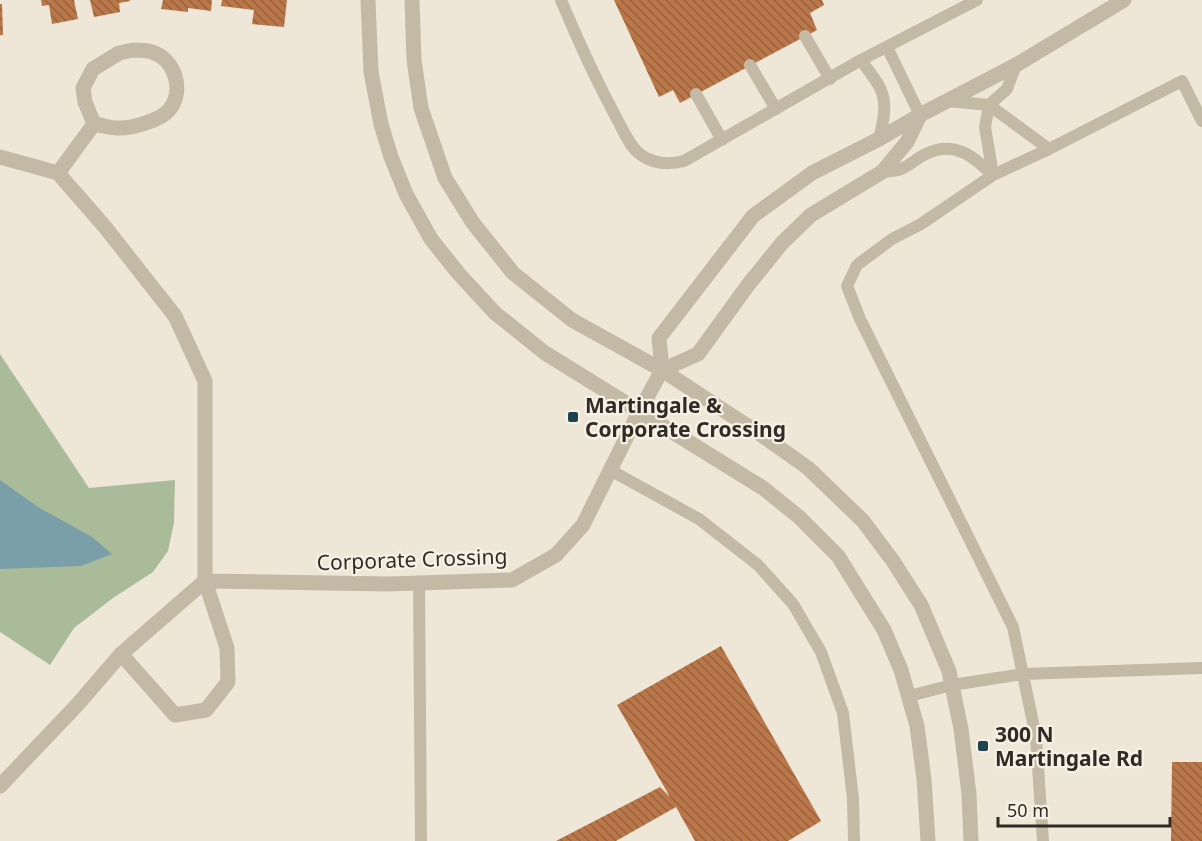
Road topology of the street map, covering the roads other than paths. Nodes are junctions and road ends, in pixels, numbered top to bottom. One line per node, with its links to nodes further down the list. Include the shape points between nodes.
1 (368, 0): 27 (street, via 371,72 381,124 402,185 431,239 495,313 545,353)
2 (412, 0): 26 (street, via 421,108 445,178 473,223 513,273 572,320)
3 (561, 0): 20 (lane, via 609,104 638,153 649,160 675,164)
4 (977, 0): 7 (lane)
5 (1124, 0): 10 (street)
6 (805, 36): 11 (lane)
7 (887, 47): 8 (lane); 16 (lane)
8 (861, 60): 11 (lane); 19 (lane, via 883,96 885,111)
9 (750, 65): 15 (lane)
10 (1016, 65): 13 (street); 14 (lane, via 1007,88)
11 (830, 79): 15 (lane)
12 (696, 94): 20 (lane)
13 (948, 102): 14 (lane); 16 (street)
14 (989, 105): 21 (lane); 25 (lane, via 985,127)
15 (776, 110): 20 (lane)
16 (921, 116): 19 (street); 23 (street, via 907,142)
17 (1202, 121): 21 (lane, via 1182,81)
18 (94, 124): 18 (street, via 134,126 169,110 177,81 165,59 152,52 134,50 119,53 93,69 82,88); 24 (street)
19 (879, 139): 26 (street, via 812,173 753,216 659,338)
20 (722, 140)
21 (1049, 149): 25 (lane)
22 (0, 157): 24 (street)
23 (882, 171): 25 (lane, via 900,169 927,153 949,148 975,158); 26 (street, via 811,215 782,243 698,354)
24 (58, 173): 29 (street, via 175,316 205,381)
25 (993, 175): 33 (lane, via 856,265 847,286 1013,627)
26 (662, 370): 27 (street, Corporate Crossing); 34 (street, via 808,468 863,521 921,605)
27 (639, 412): 28 (street, Corporate Crossing); 35 (street, via 763,488 799,516 838,556 884,630)
28 (610, 470): 30 (street, Corporate Crossing, via 583,525 556,555 512,580); 38 (lane, via 699,519 758,565 793,604 821,652 843,714)
29 (205, 581): 30 (street, Corporate Crossing); 31 (street); 31 (street, via 227,648 228,682 206,710 176,715)
30 (419, 583): 37 (lane)
31 (120, 654): 36 (street)
32 (1202, 668): 33 (lane)
33 (1023, 674): 34 (lane); 41 (lane, via 1036,737)
34 (952, 686): 35 (lane); 40 (street, via 969,794)
35 (909, 696): 39 (street, via 924,779)
36 (0, 786)
37 (421, 841)
38 (854, 841)
39 (928, 841)
40 (971, 841)
41 (1043, 841)

